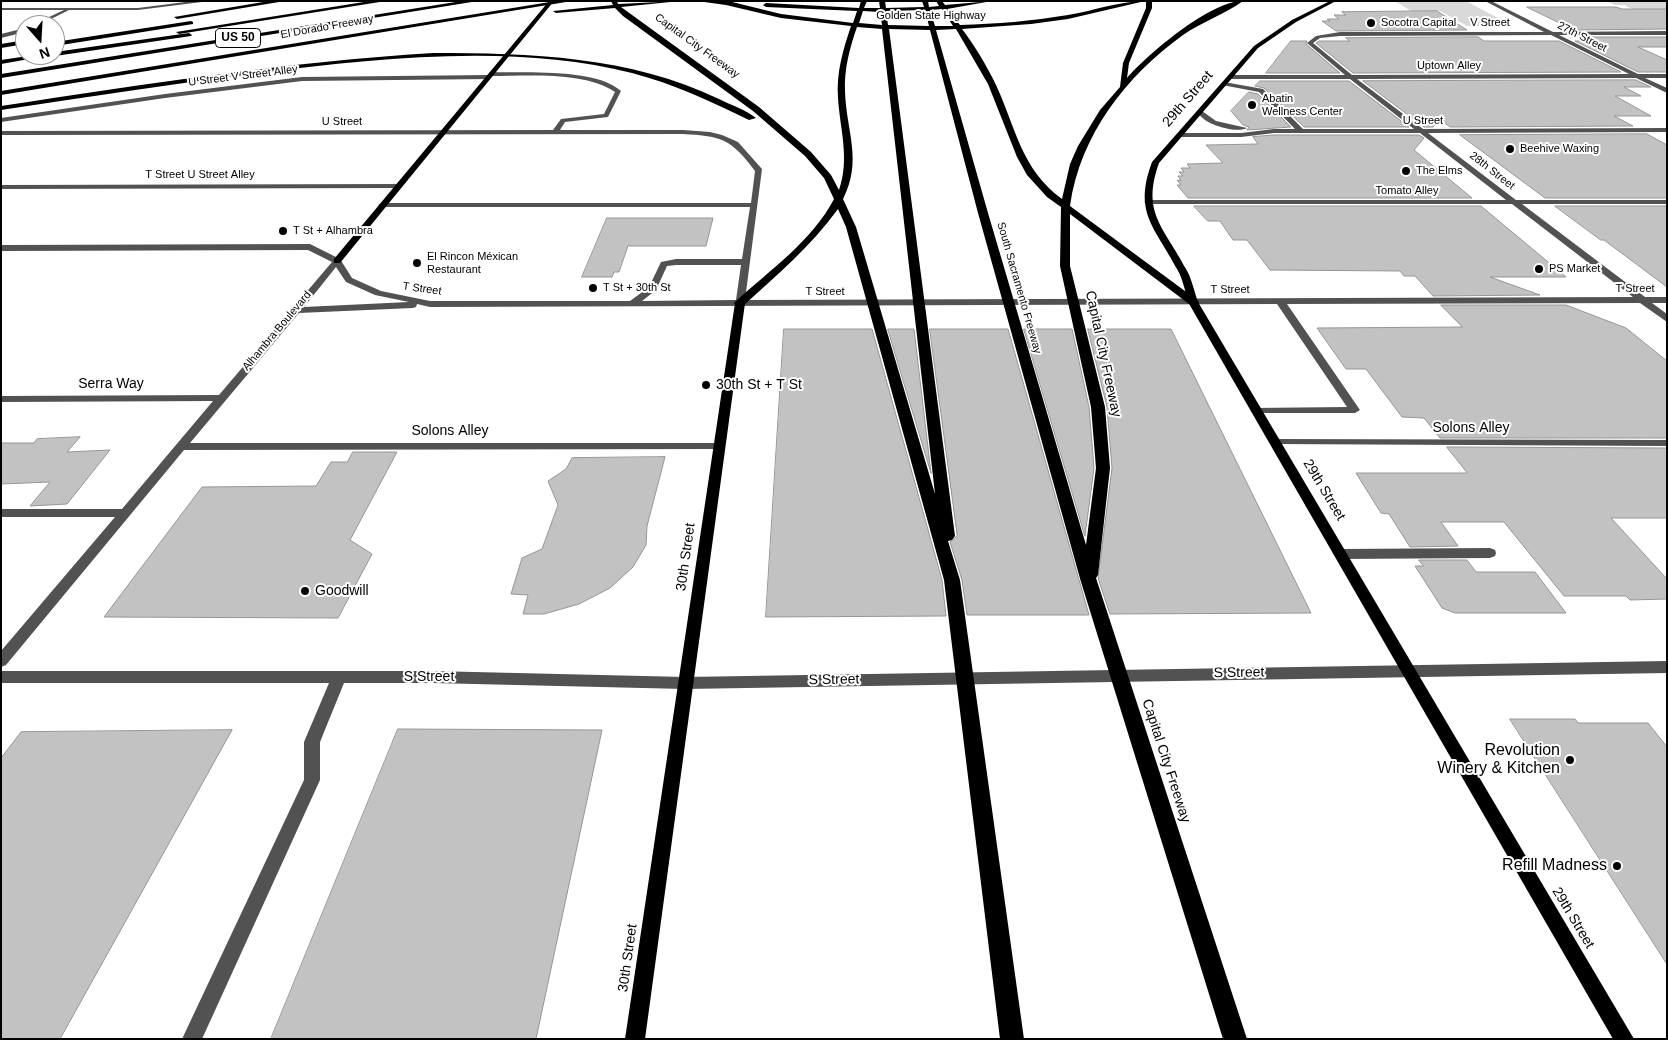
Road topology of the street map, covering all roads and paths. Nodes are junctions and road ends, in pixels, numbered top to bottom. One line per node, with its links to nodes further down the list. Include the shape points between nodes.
1 (88, 1): 25 (street)
2 (208, 1): 25 (street, via 148,8)
3 (282, 1): 28 (highway)
4 (358, 1): 37 (highway)
5 (383, 1): 42 (highway)
6 (456, 1): 43 (highway)
7 (475, 1): 47 (highway, El Dorado Freeway / US 50)
8 (552, 1): 48 (main road, Alhambra Boulevard)
9 (569, 1): 44 (highway, El Dorado Freeway / US 50)
10 (614, 1): 69 (highway, Capital City Freeway, via 624,15 756,109)
11 (678, 1): 27 (highway)
12 (700, 1): 18 (highway, via 832,9 958,6)
13 (720, 1): 19 (highway, Golden State Highway, via 781,16 909,28 987,27 1050,21)
14 (864, 1): 85 (highway, via 843,63 841,90 849,168 844,186 822,225)
15 (882, 1): 100 (highway)
16 (925, 1): 101 (highway, South Sacramento Freeway)
17 (940, 1): 83 (highway, via 992,84 1020,157 1031,175 1050,194)
18 (989, 1)
19 (1142, 1)
20 (1240, 1): 54 (highway, Capital City Freeway, via 1205,18 1172,40)
21 (1334, 1): 52 (main road, 29th Street, via 1279,30 1256,47)
22 (1488, 1): 32 (street, 27th Street)
23 (1149, 4): 54 (highway, via 1126,62)
24 (1, 9): 25 (street)
25 (72, 9): 26 (street)
26 (58, 15)
27 (528, 15)
28 (166, 18)
29 (509, 18): 44 (highway, via 309,48)
30 (111, 28): 34 (highway)
31 (15, 32): 35 (street)
32 (1553, 33): 33 (street, V Street); 36 (street, V Street, via 1340,34); 50 (street, 27th Street)
33 (1667, 33)
34 (65, 35)
35 (1, 36)
36 (1314, 39): 49 (street, 28th Street, via 1311,45)
37 (65, 42)
38 (15, 44): 39 (highway)
39 (1, 46)
40 (15, 50): 41 (highway)
41 (1, 52)
42 (65, 53)
43 (65, 53)
44 (218, 57): 56 (highway, El Dorado Freeway / US 50)
45 (15, 60): 46 (highway)
46 (1, 62)
47 (1, 76)
48 (490, 76): 59 (street, U Street V Street Alley, via 302,79); 64 (main road, Alhambra Boulevard); 65 (street, U Street V Street Alley, via 560,76 603,83 618,92 606,116 563,120)
49 (1350, 76): 50 (street, Uptown Alley); 52 (street, Uptown Alley); 63 (street, 28th Street)
50 (1638, 76): 51 (street, Uptown Alley); 55 (street, 27th Street)
51 (1667, 76)
52 (1230, 77): 53 (main road, 29th Street)
53 (1224, 84): 58 (main road, 29th Street); 62 (street, via 1261,90)
54 (1122, 85): 101 (highway, Capital City Freeway, via 1079,152 1065,206 1065,266 1098,407 1103,468)
55 (1667, 91)
56 (1, 93)
57 (1, 108): 69 (highway, via 297,66 383,58 465,55 556,59 629,70 693,88 729,104)
58 (1200, 112): 61 (street, via 1217,124); 68 (main road, 29th Street)
59 (1, 120)
60 (1667, 130): 63 (street, U Street)
61 (1274, 131): 62 (street, U Street); 68 (street, U Street, via 1241,135)
62 (1301, 131): 63 (street, U Street)
63 (1422, 131): 73 (street, 28th Street)
64 (442, 132): 65 (street, U Street); 67 (street, U Street); 70 (main road, Alhambra Boulevard)
65 (555, 132): 66 (street, U Street)
66 (683, 132): 76 (street, 30th Street, via 722,136 738,144 759,171)
67 (1, 133)
68 (1180, 135): 72 (main road, 29th Street, via 1156,162 1147,188)
69 (797, 144): 100 (highway, via 828,177 851,227)
70 (398, 186): 71 (street, T Street U Street Alley); 75 (main road, Alhambra Boulevard)
71 (1, 187)
72 (1148, 202): 73 (street, Tomato Alley); 83 (main road, 29th Street, via 1150,214 1183,271)
73 (1514, 202): 74 (street, Tomato Alley); 80 (street, 28th Street)
74 (1667, 202)
75 (382, 205): 76 (street); 78 (main road, Alhambra Boulevard)
76 (754, 205): 79 (street, 30th Street)
77 (1, 248): 78 (street, T Street, via 310,247)
78 (336, 261): 86 (street, T Street, via 349,280 378,293); 87 (street, Alhambra Boulevard)
79 (746, 262): 84 (street, via 664,264 653,288); 85 (street, 30th Street)
80 (1643, 300): 81 (street, T Street); 82 (street, T Street); 88 (street, 28th Street)
81 (1667, 300)
82 (1280, 301): 83 (street, T Street); 91 (street, via 1356,410)
83 (1193, 302): 85 (street, T Street); 91 (main road, 29th Street)
84 (633, 303): 85 (street, T Street); 86 (street, T Street)
85 (740, 303): 94 (main road, 30th Street)
86 (430, 304): 87 (street)
87 (295, 310): 89 (street, Alhambra Boulevard)
88 (1667, 319)
89 (221, 398): 90 (street, Serra Way); 95 (street, Alhambra Boulevard)
90 (1, 399)
91 (1256, 410): 92 (main road, 29th Street)
92 (1275, 442): 93 (street, Solons Alley); 99 (main road, 29th Street)
93 (1667, 442)
94 (719, 446): 95 (street, Solons Alley); 107 (main road, 30th Street)
95 (180, 447): 97 (street, Alhambra Boulevard)
96 (1, 513): 97 (street)
97 (125, 513): 102 (street, Alhambra Boulevard)
98 (1490, 553): 99 (street)
99 (1341, 554): 104 (main road, 29th Street)
100 (952, 580): 110 (highway)
101 (1089, 582): 111 (highway, Capital City Freeway)
102 (1, 661)
103 (1667, 667): 104 (street, S Street)
104 (1408, 670): 107 (street, S Street); 112 (main road, 29th Street)
105 (1, 677): 106 (street, S Street)
106 (339, 678): 107 (street, S Street); 108 (street, via 312,742 312,780)
107 (686, 682): 109 (main road, 30th Street)
108 (192, 1039)
109 (635, 1039)
110 (1012, 1039)
111 (1235, 1039)
112 (1624, 1039)

